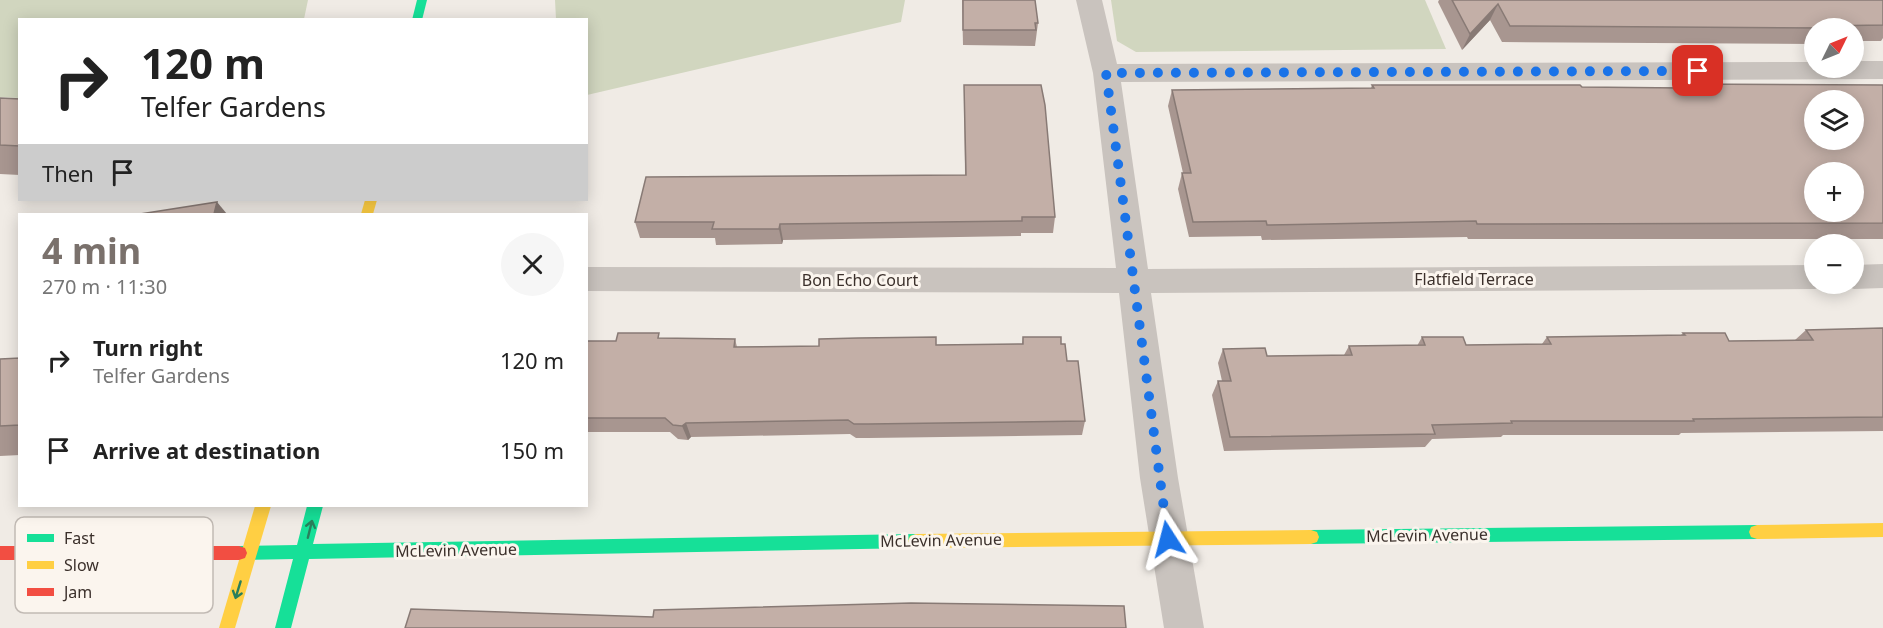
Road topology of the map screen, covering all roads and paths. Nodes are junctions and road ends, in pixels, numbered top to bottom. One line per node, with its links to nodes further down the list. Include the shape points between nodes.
1 (422, 0): 3 (street)
2 (1089, 0): 5 (street)
3 (418, 18)
4 (1883, 70): 5 (street)
5 (1106, 73): 10 (street)
6 (1883, 276): 8 (street)
7 (1804, 277): 10 (street, Flatfield Terrace)
8 (1864, 277)
9 (588, 279): 10 (street, Bon Echo Court)
10 (1132, 280): 14 (street)
11 (263, 507): 16 (street)
12 (315, 507): 19 (street, one-way to 12)
13 (1883, 530): 14 (street, McLevin Avenue)
14 (1168, 539): 19 (street, McLevin Avenue); 22 (street)
15 (213, 552): 16 (street, McLevin Avenue)
16 (250, 552): 19 (street, McLevin Avenue); 20 (street, one-way to 20)
17 (0, 553): 18 (street, McLevin Avenue)
18 (15, 553)
19 (304, 553): 21 (street)
20 (227, 628)
21 (283, 628)
22 (1184, 628)

